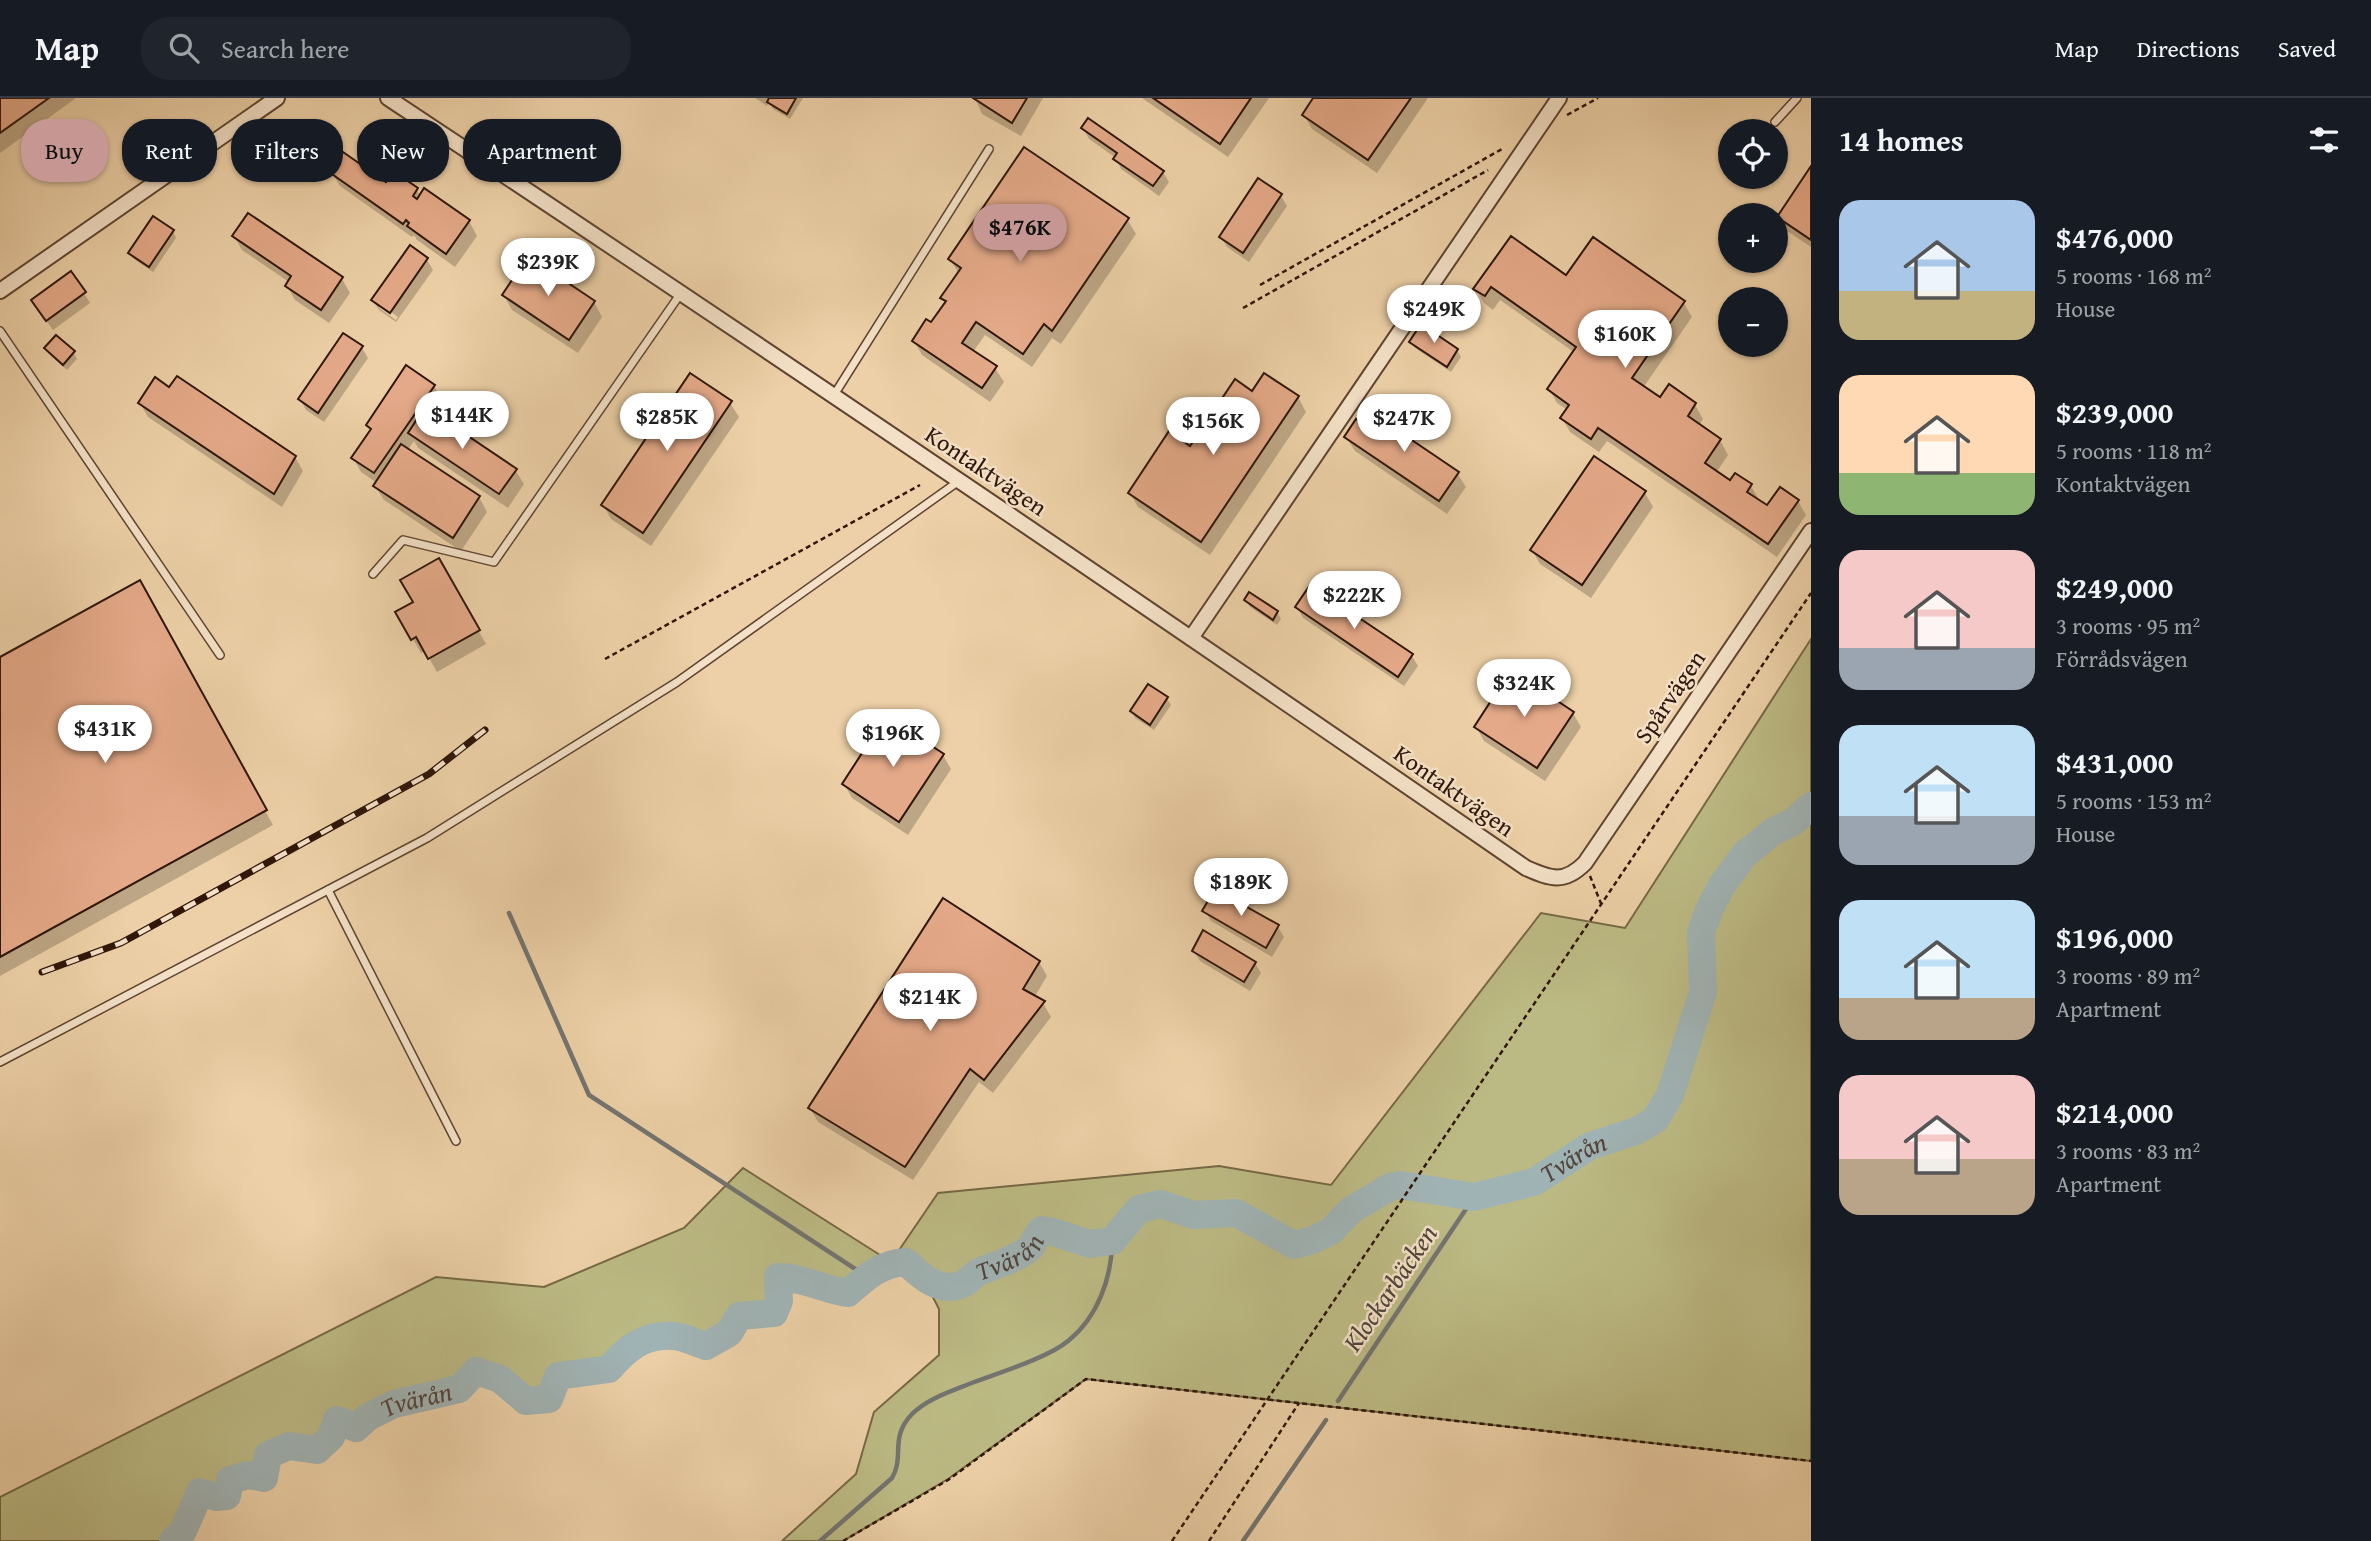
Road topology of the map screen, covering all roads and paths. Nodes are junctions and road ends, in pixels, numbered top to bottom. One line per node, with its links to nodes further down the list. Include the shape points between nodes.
1 (277, 98): 12 (street)
2 (388, 98): 13 (street, Kontaktvägen)
3 (1559, 98): 22 (street)
4 (1598, 98): 6 (path)
5 (1797, 98): 7 (lane)
6 (1566, 115)
7 (1778, 119)
8 (989, 149): 16 (lane)
9 (1502, 149): 11 (path)
10 (1488, 170): 14 (path)
11 (1260, 285)
12 (0, 291)
13 (681, 293): 16 (street, Kontaktvägen); 20 (lane, via 494,562 403,540)
14 (1243, 308)
15 (0, 331): 23 (lane)
16 (834, 396): 17 (street, Kontaktvägen)
17 (959, 481): 22 (street, Kontaktvägen); 27 (lane, via 677,682 427,838)
18 (919, 485): 24 (path)
19 (1811, 531): 25 (street, Spårvägen)
20 (373, 574)
21 (1811, 593): 28 (path)
22 (1191, 638): 26 (street, Kontaktvägen, via 1526,868)
23 (220, 654)
24 (605, 659)
25 (1585, 863): 26 (street, Spårvägen, via 1573,875); 28 (path)
26 (1558, 878)
27 (328, 890): 29 (lane); 30 (lane)
28 (1602, 906): 31 (path)
29 (0, 1062)
30 (456, 1141)
31 (1267, 1399): 32 (path); 34 (path, via 1086,1379 948,1479); 35 (path)
32 (1299, 1403): 33 (path); 36 (path)
33 (1811, 1461)
34 (844, 1541)
35 (1172, 1541)
36 (1209, 1541)

